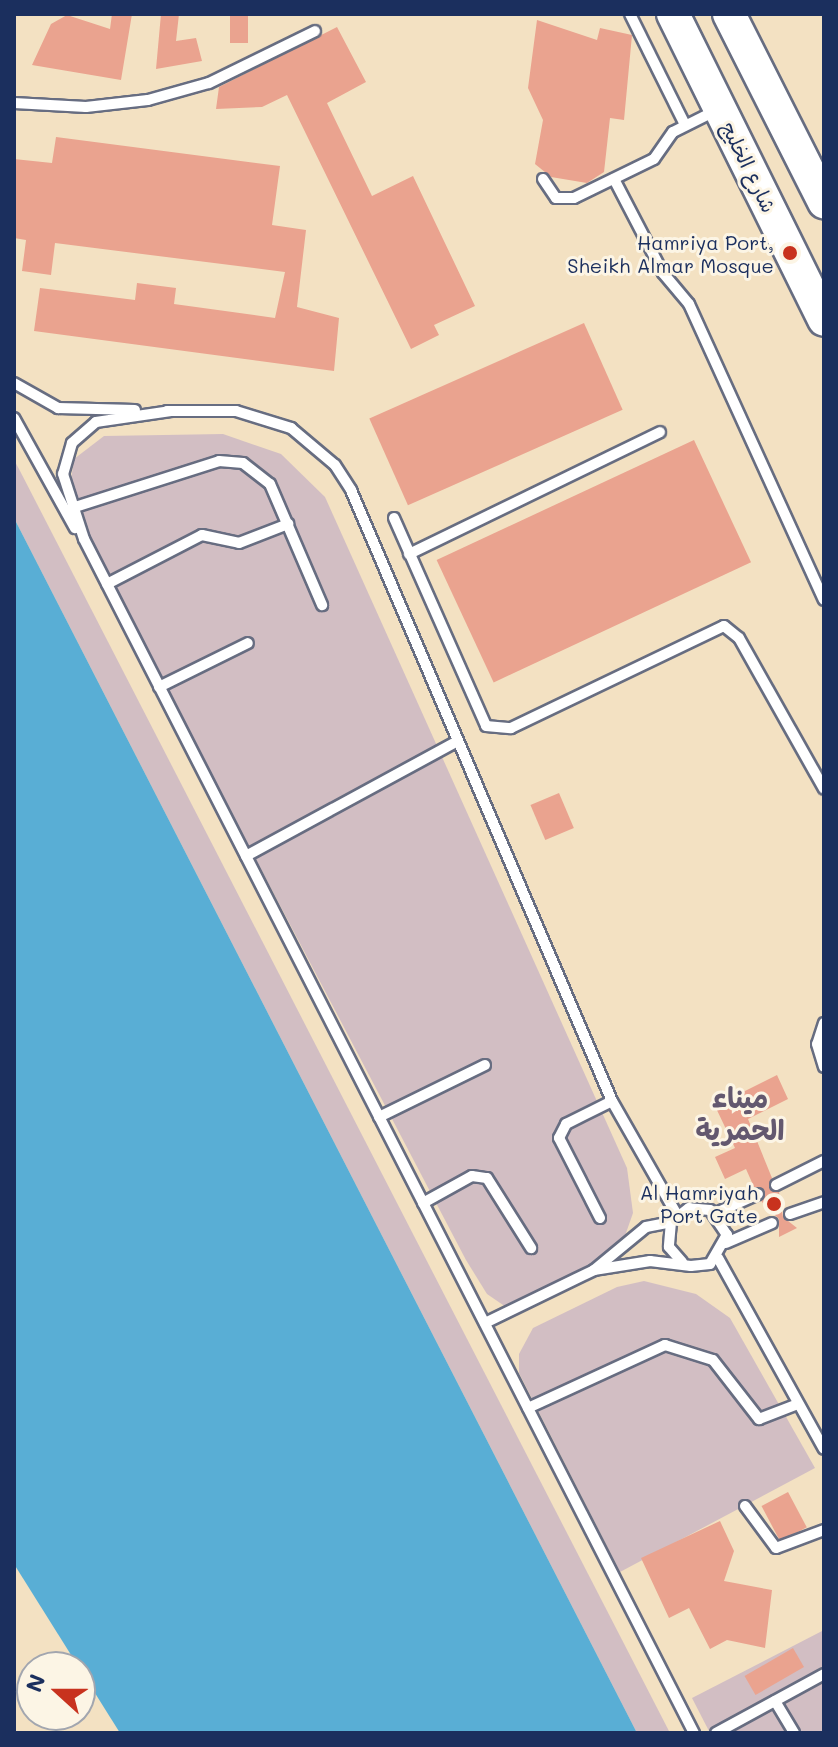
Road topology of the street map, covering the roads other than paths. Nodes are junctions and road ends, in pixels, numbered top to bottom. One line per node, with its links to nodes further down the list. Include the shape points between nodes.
1 (630, 14): 7 (lane)
2 (673, 14): 6 (main road, شارع الخليج)
3 (729, 14): 10 (main road)
4 (315, 31): 5 (lane, via 209,83 148,100 86,107)
5 (14, 103)
6 (720, 109): 7 (lane); 11 (main road, شارع الخليج)
7 (685, 125): 9 (lane, via 654,159)
8 (543, 179): 9 (lane, via 565,200)
9 (614, 179): 22 (lane, via 663,273 689,304)
10 (824, 202)
11 (824, 320)
12 (14, 383): 13 (lane, via 58,408)
13 (171, 411): 16 (lane, via 112,418 83,431 63,474); 26 (lane, via 264,417 291,428 335,465)
14 (14, 418): 19 (lane)
15 (660, 432): 20 (lane)
16 (72, 508): 18 (lane, via 231,461 263,475); 19 (lane)
17 (394, 518): 20 (lane)
18 (288, 524): 21 (lane, via 239,543 202,535); 23 (lane)
19 (84, 539): 21 (lane)
20 (409, 554): 27 (lane, via 486,726 511,728 724,626 739,638)
21 (107, 584): 25 (lane)
22 (824, 600)
23 (322, 605)
24 (248, 643): 25 (lane)
25 (159, 687): 28 (lane)
26 (454, 743): 28 (lane); 32 (lane)
27 (824, 789)
28 (246, 856): 33 (lane)
29 (824, 1023): 31 (lane, via 817,1044)
30 (485, 1065): 33 (lane)
31 (824, 1067)
32 (612, 1101): 41 (lane, via 566,1124 559,1138); 42 (lane)
33 (379, 1117): 38 (lane)
34 (824, 1161): 35 (lane)
35 (776, 1185)
36 (758, 1194): 39 (lane)
37 (824, 1202): 40 (lane)
38 (423, 1203): 45 (lane, via 472,1176 487,1178); 49 (lane)
39 (716, 1213): 42 (lane, via 696,1207); 44 (lane)
40 (790, 1214)
41 (600, 1218)
42 (674, 1218): 47 (lane, via 669,1247); 48 (lane, via 646,1227)
43 (772, 1223): 44 (lane)
44 (726, 1243): 46 (lane)
45 (531, 1248)
46 (718, 1258): 47 (lane, via 701,1266); 50 (lane)
47 (682, 1262): 48 (lane)
48 (594, 1270): 49 (lane)
49 (485, 1323): 51 (lane)
50 (798, 1404): 51 (lane, via 768,1420 754,1417 713,1360 665,1345); 52 (lane)
51 (528, 1408): 57 (lane)
52 (824, 1449)
53 (745, 1506): 54 (lane, via 776,1548)
54 (824, 1530)
55 (824, 1674): 56 (lane)
56 (775, 1701): 58 (lane); 59 (lane)
57 (694, 1733)
58 (716, 1733)
59 (794, 1733)

